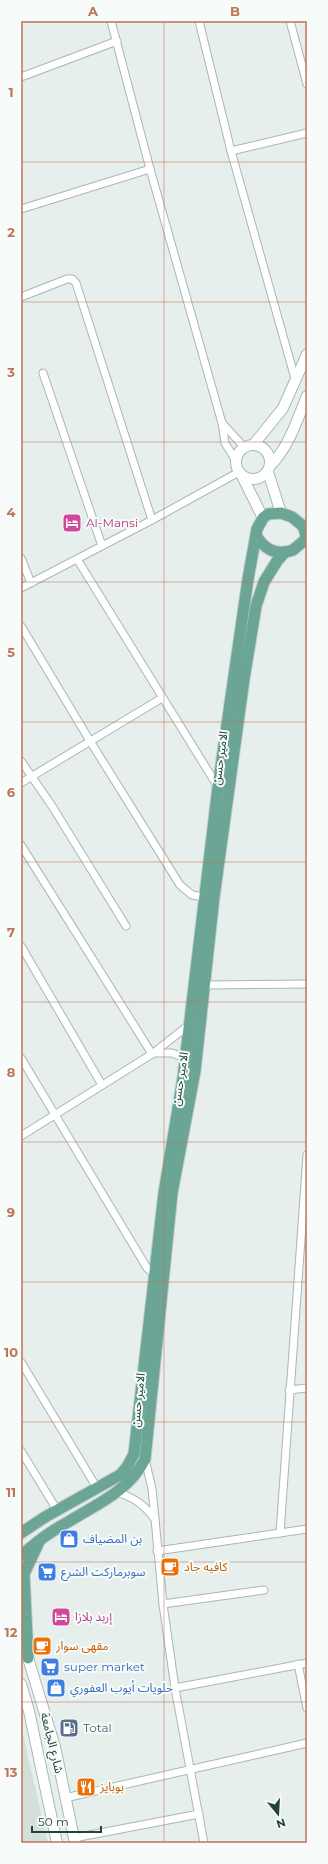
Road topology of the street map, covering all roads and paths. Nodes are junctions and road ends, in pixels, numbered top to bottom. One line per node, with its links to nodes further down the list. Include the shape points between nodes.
1 (110, 21): 4 (street)
2 (198, 21): 8 (street)
3 (290, 21): 6 (street)
4 (117, 42): 5 (street); 9 (street)
5 (21, 77)
6 (307, 84)
7 (307, 133): 8 (street)
8 (231, 151): 14 (street)
9 (150, 169): 10 (street); 16 (street)
10 (21, 210)
11 (21, 297): 25 (street, via 67,279 72,279 76,283)
12 (307, 354): 14 (main road)
13 (43, 373): 28 (street)
14 (296, 382): 17 (main road, via 283,408)
15 (307, 396): 20 (main road, via 279,458)
16 (222, 423): 18 (street); 19 (street, via 225,443)
17 (254, 444): 18 (main road); 20 (main road, via 265,449 271,460)
18 (244, 447): 19 (main road)
19 (236, 461): 21 (main road)
20 (269, 469): 21 (main road, via 253,479); 22 (main road)
21 (241, 474): 23 (main road); 25 (street)
22 (281, 513): 23 (main road, via 268,514); 24 (main road)
23 (263, 518): 27 (main road, via 257,529)
24 (294, 518): 26 (main road); 30 (main road, الامير حسن, via 303,526 306,535 305,540)
25 (152, 520): 28 (street)
26 (307, 523)
27 (257, 537): 30 (main road, via 271,551); 41 (main road, الامير حسن, via 248,579)
28 (102, 546): 32 (street)
29 (307, 548): 30 (main road)
30 (289, 551): 43 (main road, الامير حسن, via 277,561 264,582 256,606)
31 (21, 558): 33 (street)
32 (77, 559): 33 (street); 36 (street)
33 (31, 583): 34 (street)
34 (21, 588)
35 (21, 626): 37 (street)
36 (162, 698): 37 (street); 41 (street)
37 (90, 741): 39 (street); 43 (street, via 180,885 192,895)
38 (21, 761): 39 (street)
39 (31, 777): 40 (street); 44 (street, via 52,806)
40 (21, 783)
41 (218, 787): 43 (main road, الامير حسن)
42 (21, 845): 49 (street)
43 (209, 897): 47 (main road, الامير حسن); 48 (main road, الامير حسن)
44 (126, 926)
45 (21, 946): 52 (street)
46 (307, 984): 47 (street)
47 (205, 985): 61 (main road, الامير حسن, via 195,1071 172,1193)
48 (190, 1024): 49 (street); 51 (main road, الامير حسن)
49 (152, 1054): 51 (street, via 172,1052); 52 (street)
50 (21, 1058): 53 (street)
51 (185, 1058): 56 (main road, الامير حسن, via 164,1193)
52 (102, 1085): 53 (street)
53 (54, 1114): 54 (street); 56 (street, via 147,1268)
54 (21, 1136)
55 (307, 1155): 59 (street)
56 (156, 1276): 62 (main road, الامير حسن, via 134,1454 120,1475)
57 (21, 1362): 62 (street)
58 (307, 1388): 59 (street)
59 (289, 1390): 68 (street)
60 (21, 1451): 64 (street)
61 (145, 1459): 63 (main road, الامير حسن, via 133,1479); 65 (street, via 152,1489)
62 (97, 1488): 64 (main road, الامير حسن)
63 (116, 1492): 65 (street, via 129,1496 146,1507); 69 (main road, الامير حسن)
64 (57, 1510): 67 (main road, الامير حسن)
65 (155, 1520): 70 (street)
66 (307, 1529): 68 (street)
67 (21, 1533)
68 (280, 1533): 70 (street)
69 (39, 1541): 71 (main road, الامير حسن); 75 (main road, via 24,1574)
70 (157, 1552): 73 (street)
71 (21, 1556)
72 (264, 1590): 73 (street)
73 (163, 1604): 79 (street)
74 (21, 1645): 75 (main road, شارع الجامعة)
75 (28, 1658): 83 (main road, شارع الجامعة, via 55,1747)
76 (307, 1663): 77 (street)
77 (298, 1664): 79 (street); 80 (street)
78 (21, 1684): 86 (main road, شارع الجامعة)
79 (175, 1688): 82 (street)
80 (307, 1708)
81 (307, 1743): 82 (street)
82 (190, 1768): 83 (street); 84 (street)
83 (65, 1798): 85 (main road, شارع الجامعة)
84 (198, 1814): 85 (street); 87 (street)
85 (74, 1840)
86 (57, 1843)
87 (204, 1843)

